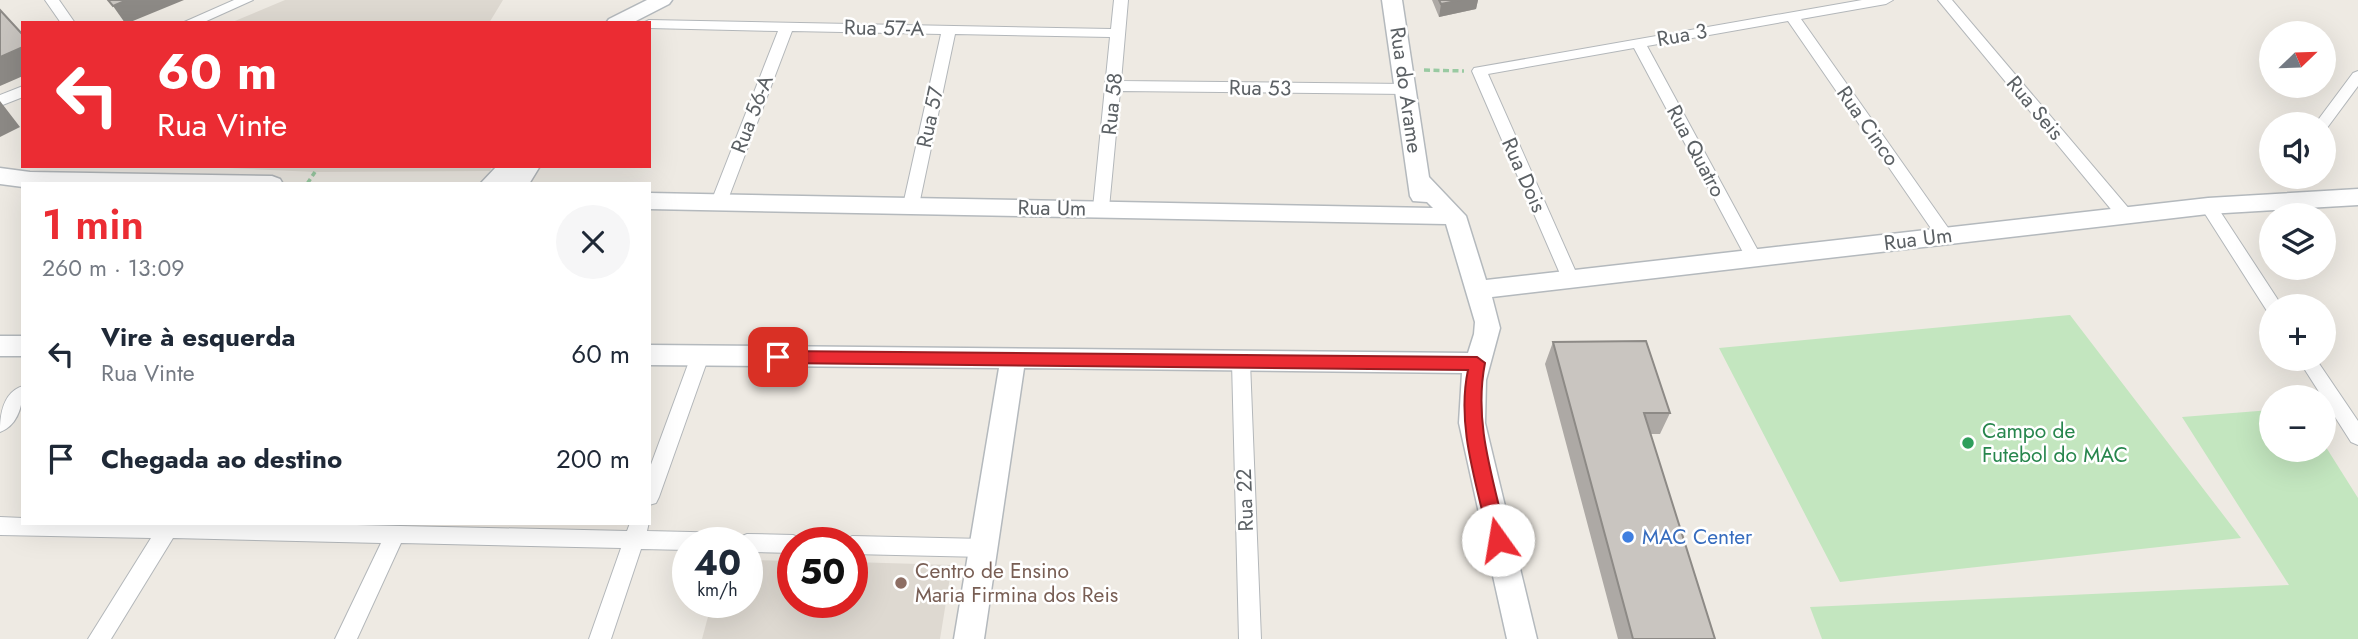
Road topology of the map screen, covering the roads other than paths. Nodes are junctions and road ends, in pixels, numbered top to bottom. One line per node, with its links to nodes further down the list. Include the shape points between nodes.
1 (52, 0): 10 (street)
2 (246, 0): 11 (street)
3 (640, 0): 12 (street)
4 (662, 0): 13 (street)
5 (1121, 0): 17 (street, Rua 58)
6 (1392, 0): 21 (street, Rua do Arame)
7 (1886, 0): 9 (street, Rua 3)
8 (1945, 0): 39 (street, Rua Seis)
9 (1791, 15): 18 (street, Rua 3); 41 (street, Rua Cinco)
10 (67, 21)
11 (194, 21)
12 (609, 21)
13 (610, 21)
14 (651, 24): 15 (street, Rua 57-A)
15 (786, 27): 16 (street, Rua 57-A); 34 (street, Rua 56-A)
16 (949, 30): 17 (street, Rua 57-A); 35 (street, Rua 57)
17 (1119, 33): 22 (street, Rua 58)
18 (1639, 44): 19 (street, Rua 3); 42 (street, Rua Quatro)
19 (1479, 71): 43 (street, Rua Dois)
20 (2358, 76): 25 (street)
21 (1404, 80): 22 (street, Rua 53); 28 (street, Rua do Arame)
22 (1114, 86): 37 (street, Rua 58)
23 (21, 92): 24 (street)
24 (0, 101)
25 (2331, 112)
26 (508, 168): 30 (street)
27 (1, 180): 29 (street); 31 (street)
28 (1419, 180): 38 (street, Rua do Arame); 40 (street)
29 (136, 182)
30 (494, 182)
31 (21, 190)
32 (2358, 197): 36 (street, Rua Um)
33 (651, 201): 34 (street, Rua Um)
34 (719, 202): 35 (street, Rua Um)
35 (911, 205): 37 (street, Rua Um)
36 (2208, 206): 39 (street, Rua Um); 45 (street)
37 (1101, 208): 38 (street, Rua Um)
38 (1424, 214): 40 (street, Rua Um)
39 (2125, 215): 41 (street, Rua Um)
40 (1455, 216): 44 (street)
41 (1945, 236): 42 (street, Rua Um)
42 (1754, 258): 43 (street, Rua Um)
43 (1570, 279): 44 (street, Rua Um)
44 (1478, 290): 52 (street, via 1488,332)
45 (2265, 294)
46 (0, 346): 47 (street)
47 (21, 346)
48 (651, 355): 49 (street)
49 (700, 356): 50 (street); 57 (street)
50 (1013, 360): 51 (street); 65 (street)
51 (1241, 362): 52 (street); 70 (street, Rua 22)
52 (1477, 363): 71 (street, via 1471,391 1474,440)
53 (2315, 371): 56 (street)
54 (21, 396): 55 (street)
55 (0, 424)
56 (2358, 437)
57 (651, 491)
58 (0, 526): 60 (street)
59 (256, 528): 60 (street); 62 (street)
60 (167, 530): 66 (street)
61 (637, 532): 62 (street); 63 (street); 68 (street)
62 (396, 535): 67 (street)
63 (672, 536)
64 (868, 545): 65 (street)
65 (984, 548): 69 (street)
66 (99, 639)
67 (346, 639)
68 (600, 639)
69 (969, 639)
70 (1250, 639)
71 (1522, 639)

